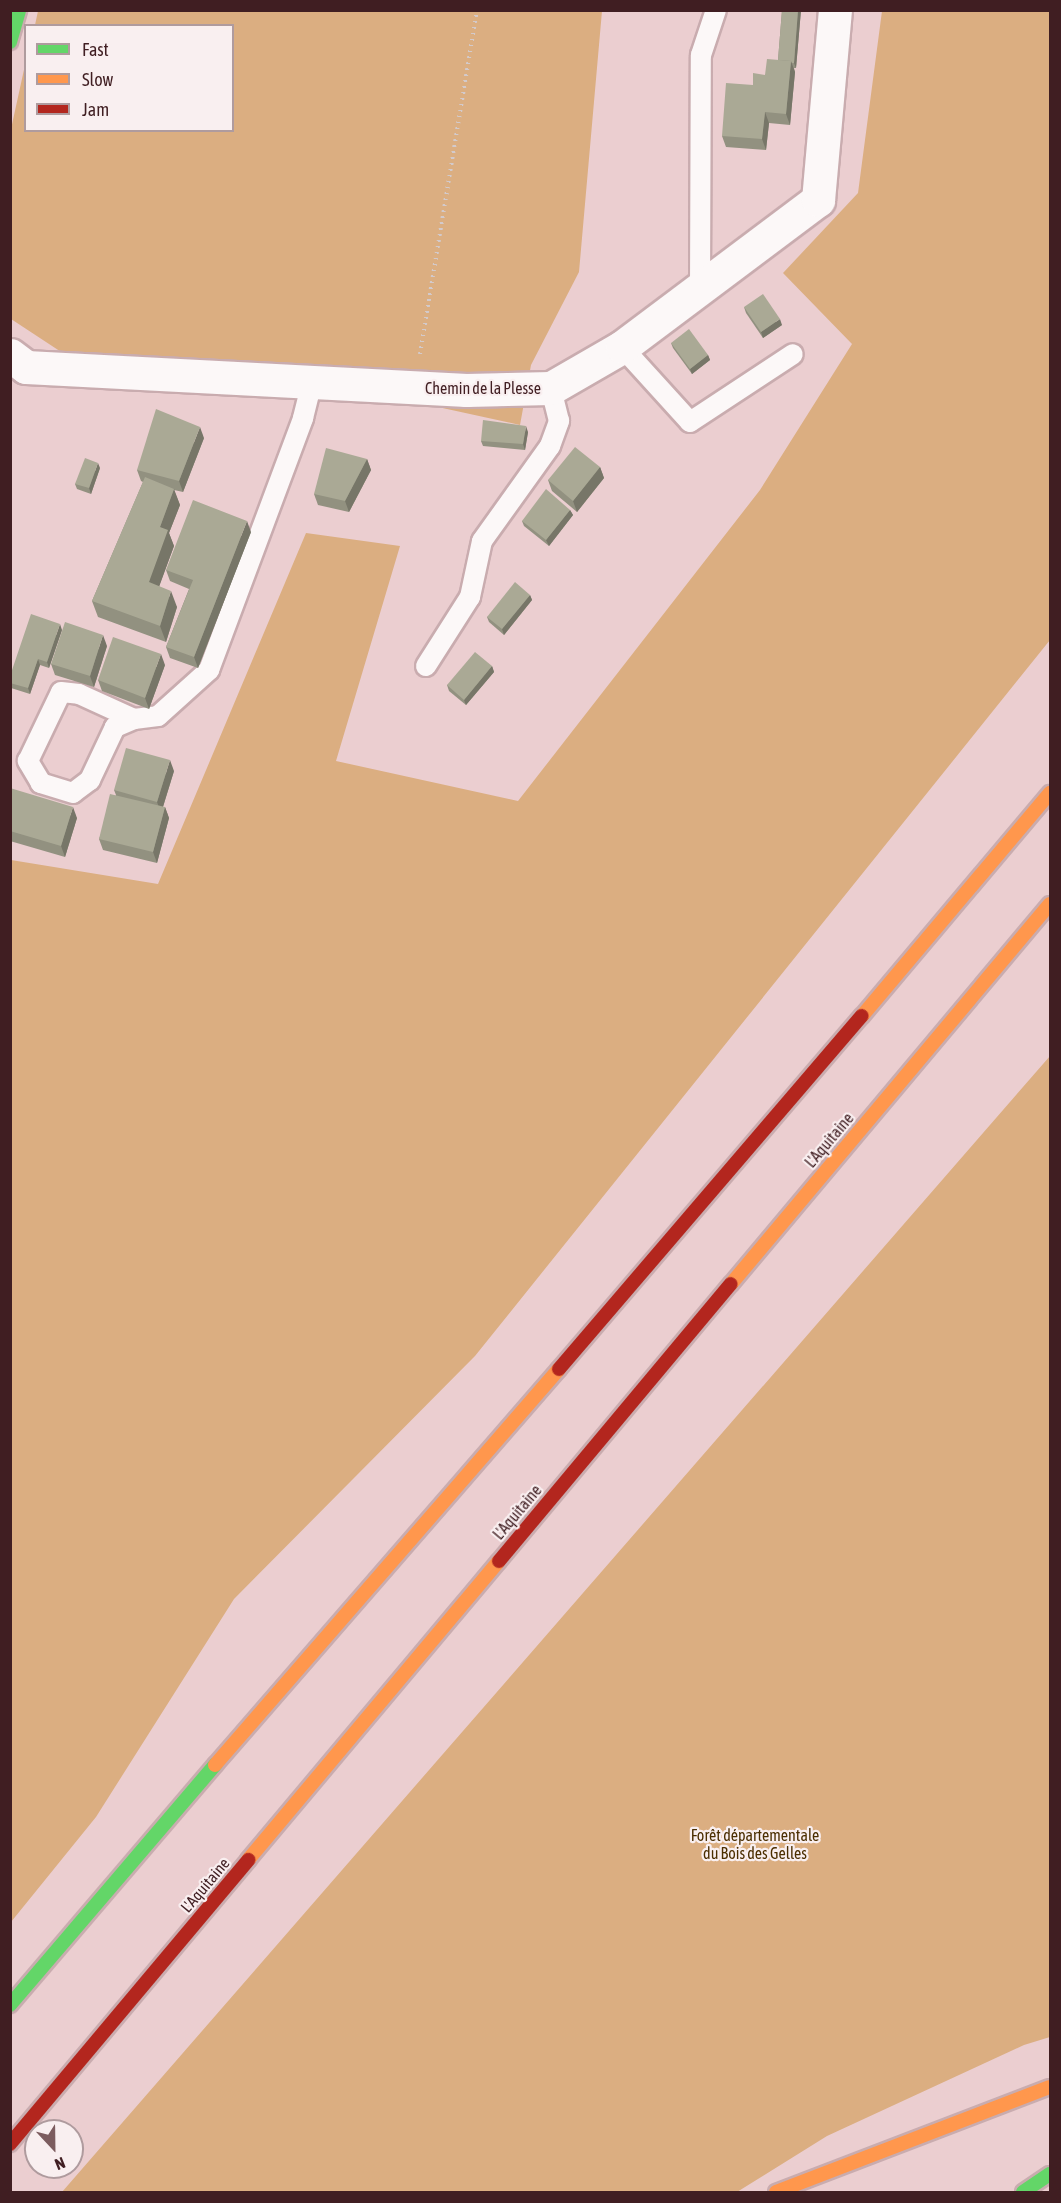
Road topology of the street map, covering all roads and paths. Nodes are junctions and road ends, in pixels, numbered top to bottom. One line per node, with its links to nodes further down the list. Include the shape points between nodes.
1 (19, 10): 5 (main road)
2 (477, 10): 11 (path, via 447,210)
3 (716, 10): 6 (lane, via 701,55)
4 (836, 10): 6 (street, Chemin de la Plesse, via 818,200)
5 (10, 42)
6 (700, 290): 7 (street, Chemin de la Plesse)
7 (622, 347): 8 (lane, via 690,422); 12 (street, Chemin de la Plesse)
8 (793, 354)
9 (10, 355): 10 (street, Chemin de la Plesse, via 26,367)
10 (312, 382): 11 (street, Chemin de la Plesse); 14 (lane, via 303,418 209,670 159,716)
11 (414, 387): 12 (street, Chemin de la Plesse)
12 (551, 387): 13 (lane, via 559,421 550,446 483,541 470,597)
13 (426, 666)
14 (134, 719): 14 (lane, via 79,694 61,692 28,761 41,783 73,793 90,780 115,727)
15 (1050, 793): 17 (main road, via 705,1203 389,1561)
16 (1050, 904): 19 (main road, L'Aquitaine)
17 (10, 2006)
18 (1050, 2087): 21 (main road)
19 (10, 2144)
20 (1050, 2174): 22 (main road)
21 (776, 2193)
22 (1023, 2193)

